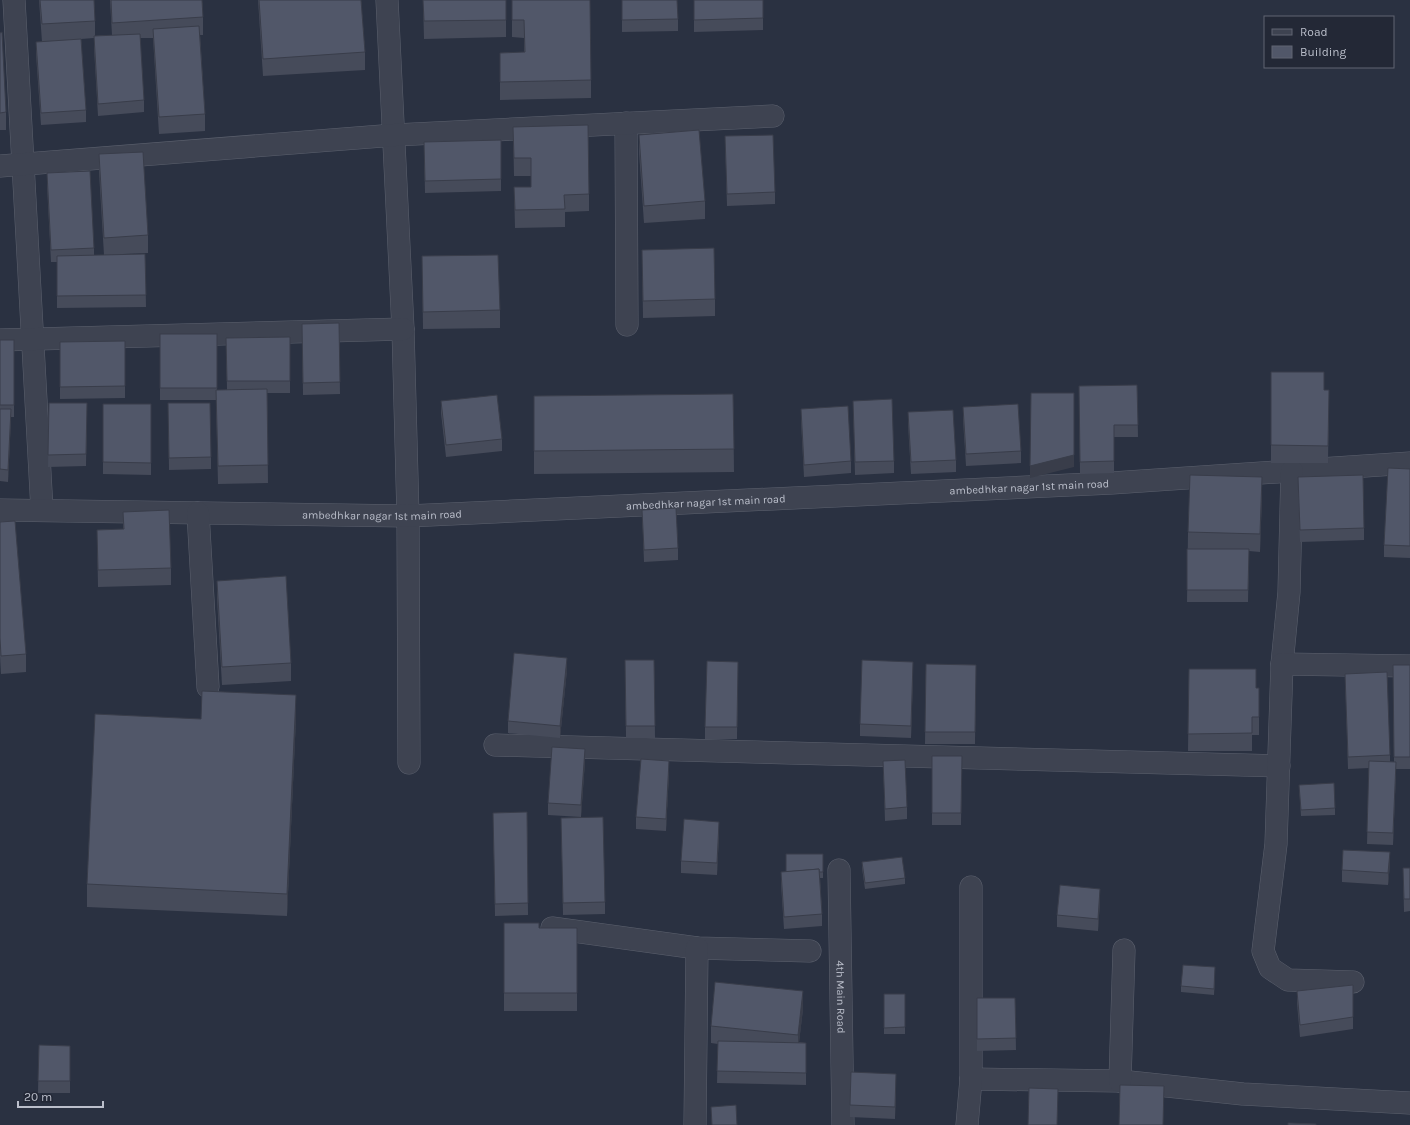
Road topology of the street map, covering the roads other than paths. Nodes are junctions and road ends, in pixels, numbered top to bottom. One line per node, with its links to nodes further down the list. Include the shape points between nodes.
1 (14, 0): 6 (street)
2 (387, 0): 5 (street)
3 (774, 116): 4 (street)
4 (626, 123): 5 (street); 8 (street)
5 (395, 135): 6 (street); 9 (street)
6 (25, 164): 7 (street); 10 (street)
7 (0, 166)
8 (627, 325)
9 (403, 329): 10 (street); 17 (street)
10 (33, 339): 11 (street); 15 (street)
11 (0, 340)
12 (1410, 463): 13 (street, ambedhkar nagar 1st main road)
13 (1292, 471): 17 (street, ambedhkar nagar 1st main road, via 1112,483); 18 (street, via 1289,592)
14 (0, 510): 15 (street, ambedhkar nagar 1st main road)
15 (42, 510): 16 (street, ambedhkar nagar 1st main road)
16 (198, 513): 17 (street, ambedhkar nagar 1st main road); 20 (street)
17 (408, 516): 22 (street)
18 (1282, 664): 19 (street); 23 (street)
19 (1410, 666)
20 (208, 687)
21 (494, 745): 23 (street)
22 (409, 763)
23 (1279, 766): 30 (street, via 1276,844 1262,951 1270,968 1288,980)
24 (839, 870): 35 (street, 4th Main Road)
25 (972, 887): 31 (street)
26 (552, 928): 27 (street)
27 (697, 948): 29 (street); 34 (street)
28 (1124, 950): 32 (street)
29 (810, 951)
30 (1353, 982)
31 (970, 1078): 32 (street); 36 (street)
32 (1120, 1081): 33 (street, via 1243,1094)
33 (1410, 1102)
34 (695, 1125)
35 (843, 1125)
36 (968, 1125)

